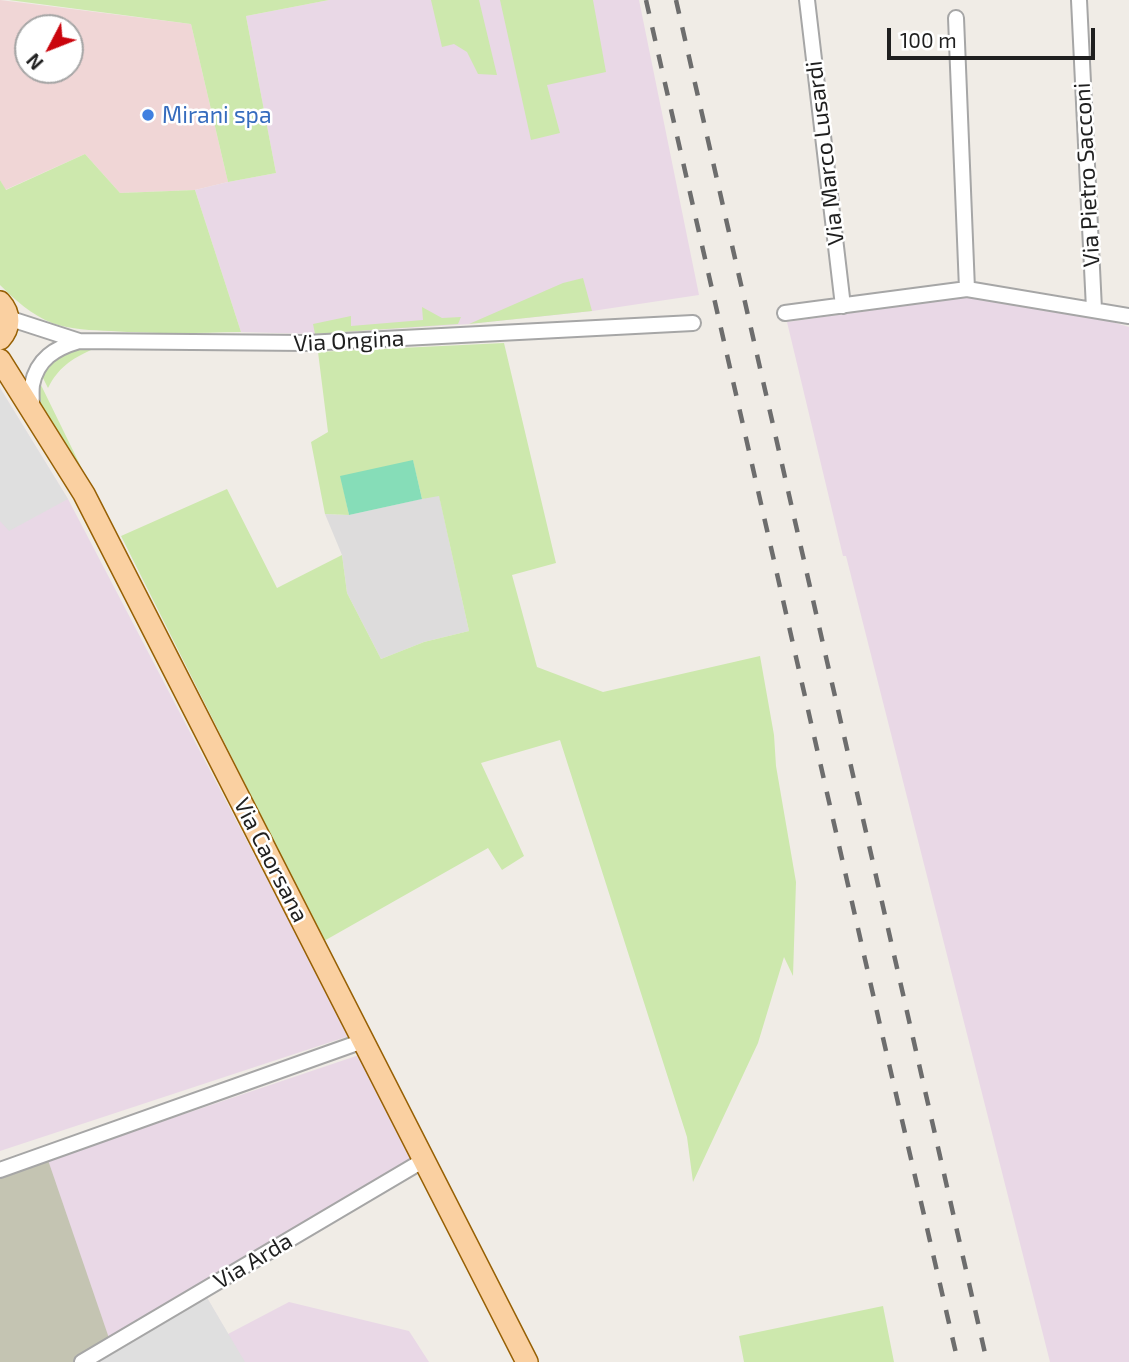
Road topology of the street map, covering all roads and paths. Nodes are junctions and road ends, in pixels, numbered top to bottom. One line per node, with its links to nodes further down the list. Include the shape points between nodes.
1 (807, 0): 5 (street, Via Marco Lusardi)
2 (1079, 0): 6 (street, Via Pietro Sacconi)
3 (956, 18): 4 (street)
4 (967, 289): 5 (street); 6 (street)
5 (843, 306): 7 (street)
6 (1094, 309): 8 (street)
7 (785, 313)
8 (1129, 316)
9 (4, 322): 11 (street, Via Ongina); 12 (main road)
10 (693, 323): 11 (street, Via Ongina, via 306,343)
11 (79, 341): 13 (street, via 61,347 39,367 32,386)
12 (2, 363): 13 (main road, Via Caorsana)
13 (32, 410): 14 (main road, Via Caorsana, via 84,494)
14 (363, 1041): 15 (main road, Via Caorsana); 16 (street)
15 (424, 1160): 17 (street, Via Arda); 18 (main road, Via Caorsana)
16 (0, 1170)
17 (82, 1362)
18 (527, 1362)

